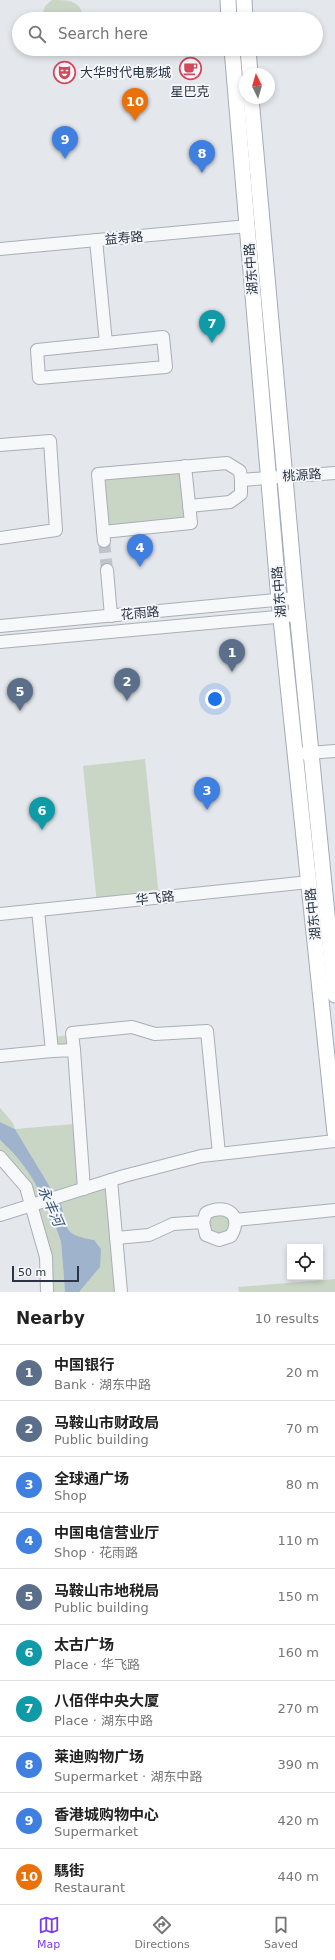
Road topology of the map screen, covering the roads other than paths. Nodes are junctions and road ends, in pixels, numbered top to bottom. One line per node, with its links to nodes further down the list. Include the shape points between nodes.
1 (228, 0): 3 (main road)
2 (244, 0): 4 (main road)
3 (229, 12)
4 (245, 12)
5 (233, 56): 9 (main road, 湖东中路)
6 (249, 56): 7 (main road)
7 (250, 68)
8 (253, 104): 16 (main road, 湖东中路)
9 (248, 226): 10 (street, 益寿路); 17 (main road, 湖东中路, via 260,394)
10 (96, 240): 11 (street, 益寿路); 12 (street)
11 (0, 249)
12 (106, 343): 12 (street, via 37,350 39,378 166,367 163,337)
13 (0, 445): 20 (street, via 50,441 56,530)
14 (185, 466): 18 (street, via 227,463 240,471); 19 (street); 19 (street, via 98,474 104,536 191,523)
15 (335, 473): 16 (street, 桃源路)
16 (285, 476): 17 (street, 桃源路); 22 (main road, 湖东中路)
17 (269, 477): 18 (street, 桃源路); 23 (main road, 湖东中路)
18 (241, 480): 19 (street, via 242,494 230,502)
19 (189, 506)
20 (0, 538)
21 (107, 570): 25 (street)
22 (296, 598): 23 (street, 花雨路); 24 (main road, 湖东中路)
23 (279, 600): 25 (street, 花雨路); 26 (main road, 湖东中路)
24 (298, 615): 26 (street); 30 (main road, 湖东中路)
25 (111, 616): 27 (street, 花雨路)
26 (281, 616): 28 (street); 31 (main road, 湖东中路)
27 (0, 626)
28 (0, 642)
29 (335, 751): 30 (street)
30 (312, 753): 31 (street); 35 (main road, 湖东中路)
31 (296, 754): 32 (main road, 湖东中路)
32 (309, 882): 33 (street, 华飞路); 41 (main road, 湖东中路)
33 (38, 910): 34 (street, 华飞路); 37 (street)
34 (0, 914)
35 (335, 995)
36 (72, 1033): 37 (street); 38 (street); 43 (street, via 132,1027 155,1034 207,1031)
37 (50, 1035): 39 (street)
38 (74, 1050): 39 (street); 46 (street)
39 (52, 1052): 40 (street)
40 (0, 1056)
41 (335, 1133)
42 (335, 1141): 43 (street)
43 (219, 1154): 45 (street, via 201,1156)
44 (0, 1157): 47 (street, via 26,1187)
45 (110, 1180): 46 (street); 52 (street)
46 (84, 1188): 47 (street)
47 (32, 1206): 49 (street); 53 (street, via 46,1257)
48 (335, 1210): 50 (street)
49 (0, 1215)
50 (235, 1220): 51 (street, via 230,1211 223,1208 206,1213); 51 (street, via 235,1230 231,1236 219,1240 206,1235)
51 (202, 1222): 52 (street, via 173,1224 148,1235)
52 (116, 1238): 54 (street)
53 (47, 1292)
54 (121, 1292)

